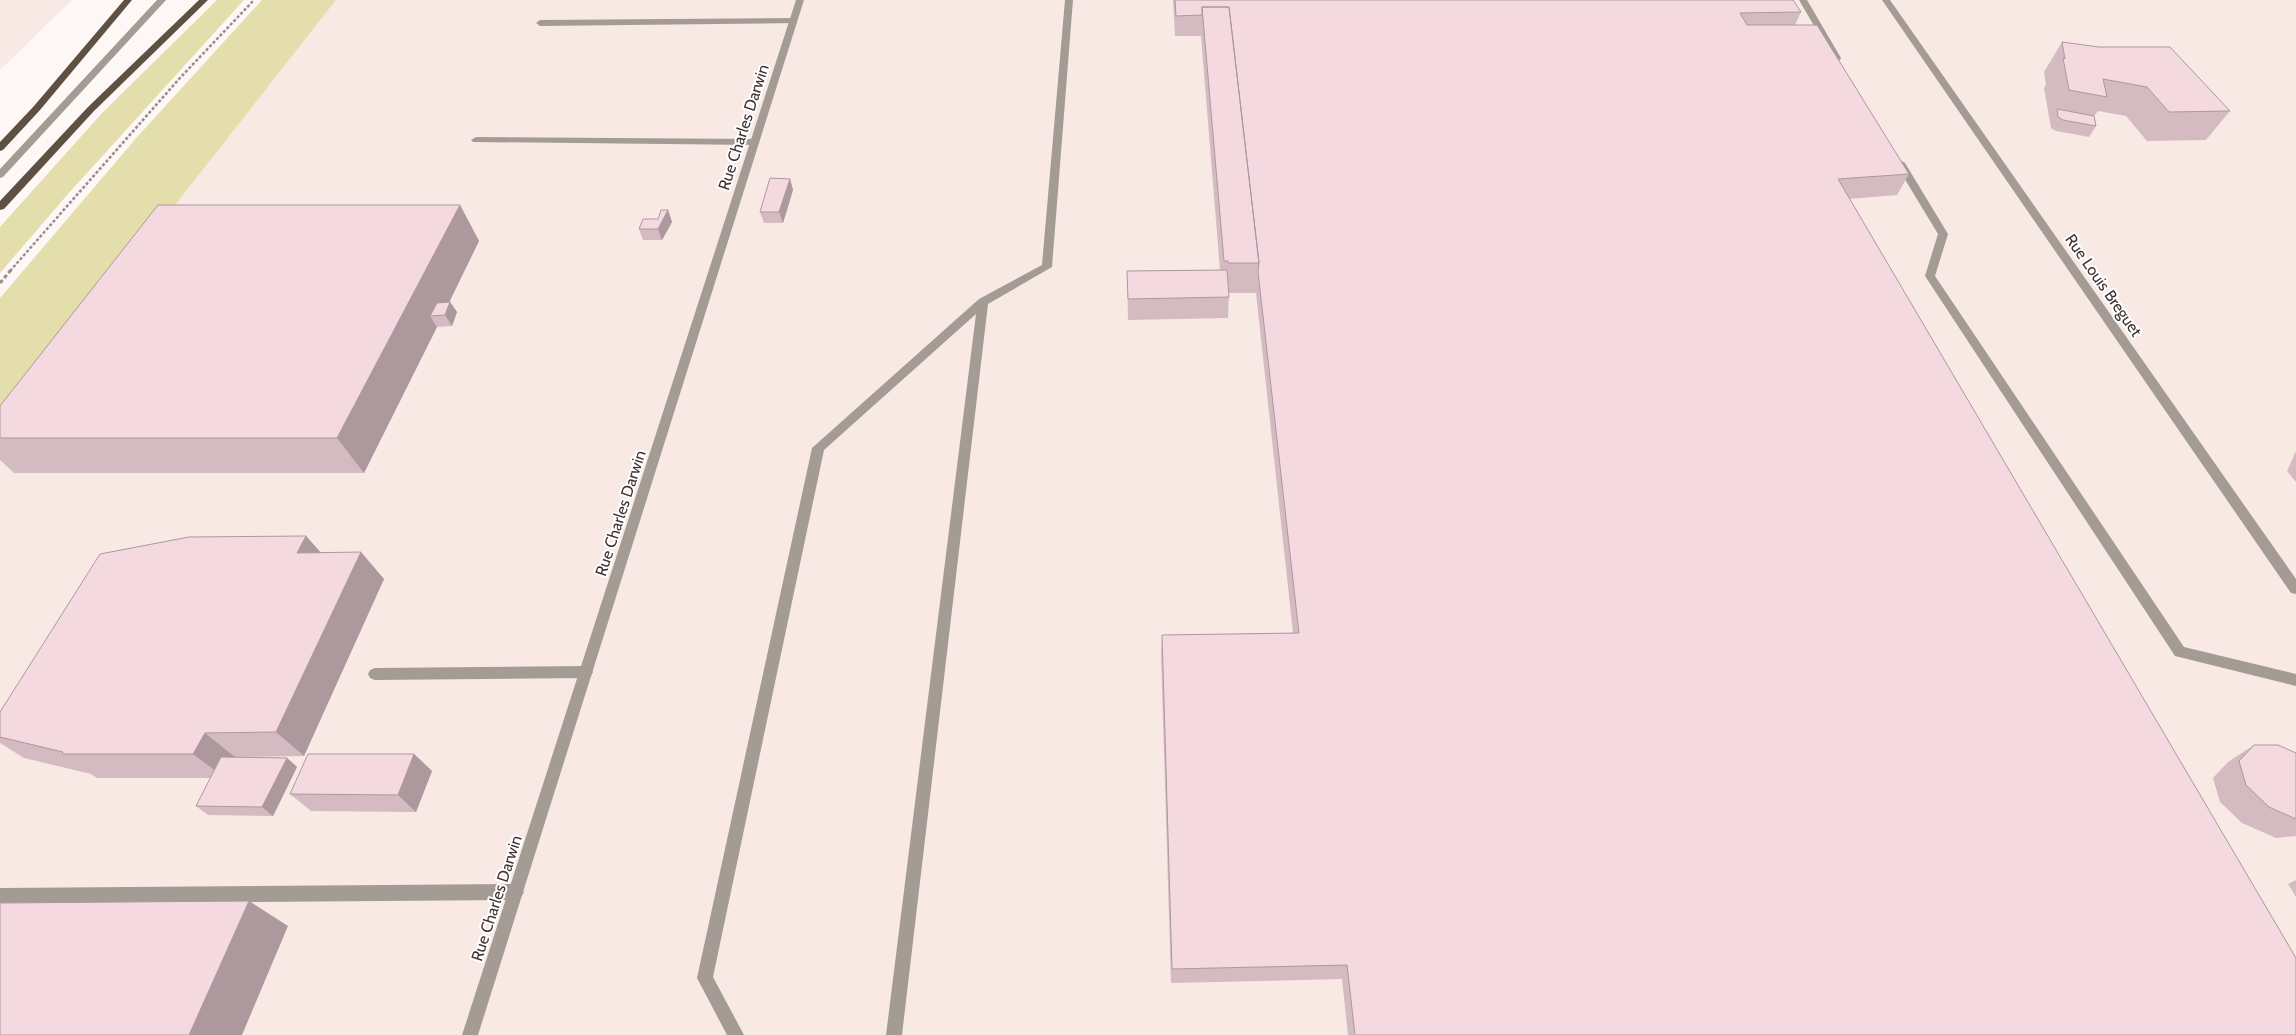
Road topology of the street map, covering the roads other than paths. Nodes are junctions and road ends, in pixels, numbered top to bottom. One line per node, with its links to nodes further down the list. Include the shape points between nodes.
1 (128, 0): 13 (main road)
2 (162, 0): 15 (street)
3 (204, 0): 16 (main road, via 90,109)
4 (800, 0): 8 (street, Rue Charles Darwin)
5 (1069, 0): 17 (street, via 1047,267)
6 (1803, 0): 10 (street)
7 (1886, 0): 18 (street, Rue Louis Breguet)
8 (794, 22): 9 (street); 12 (street, Rue Charles Darwin)
9 (540, 23)
10 (1843, 67)
11 (476, 140): 12 (street)
12 (755, 142): 19 (street, Rue Charles Darwin)
13 (0, 148)
14 (1893, 151): 21 (street, via 1943,234 1930,276 2180,652)
15 (0, 175)
16 (0, 207)
17 (982, 302): 25 (street, via 818,448 705,978); 26 (street)
18 (2296, 589)
19 (586, 672): 20 (street); 22 (street, Rue Charles Darwin)
20 (375, 674)
21 (2296, 680)
22 (516, 892): 23 (street); 24 (street, Rue Charles Darwin)
23 (0, 896)
24 (470, 1035)
25 (736, 1035)
26 (894, 1035)

